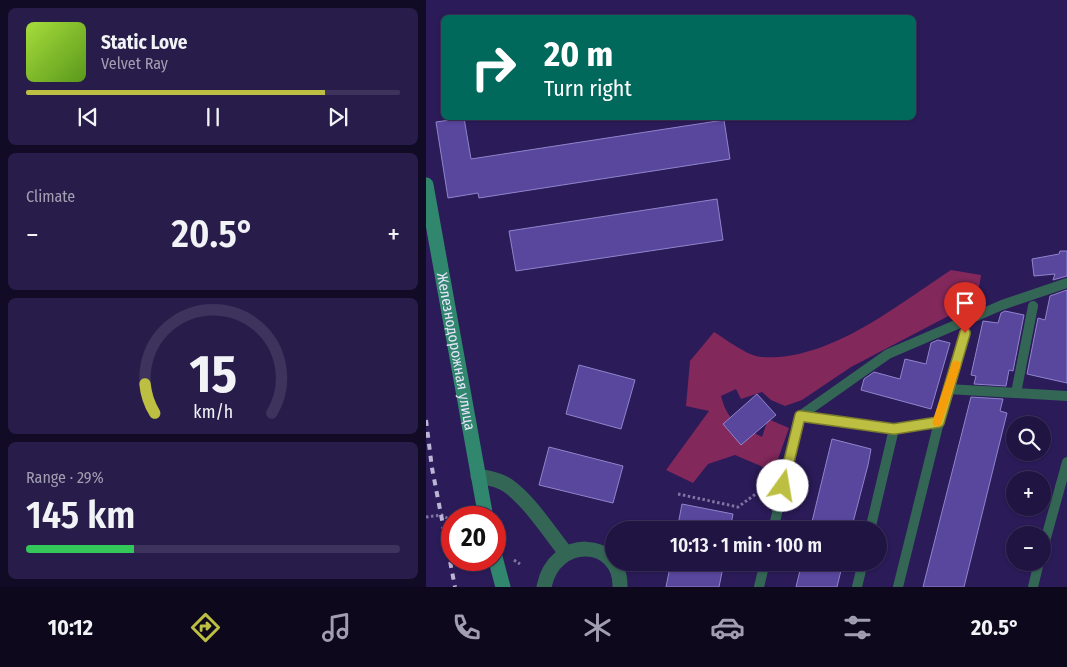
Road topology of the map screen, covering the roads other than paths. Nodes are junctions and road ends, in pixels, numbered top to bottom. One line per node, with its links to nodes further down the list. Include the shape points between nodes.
1 (426, 185): 12 (street, Железнодорожная улица)
2 (1067, 283): 8 (lane, via 1002,305 888,354)
3 (1033, 306): 6 (lane)
4 (965, 333): 5 (lane)
5 (948, 389): 6 (lane); 9 (lane)
6 (1016, 393): 7 (lane)
7 (1067, 396)
8 (800, 416): 10 (lane); 14 (lane)
9 (939, 422): 10 (lane); 27 (lane)
10 (894, 429): 15 (lane)
11 (1067, 462): 16 (lane)
12 (478, 476): 13 (street, Железнодорожная улица); 17 (street, via 493,478 518,494)
13 (484, 506)
14 (775, 521)
15 (872, 521)
16 (1049, 526)
17 (566, 553): 23 (street, via 550,568); 24 (street, via 592,549 602,553 618,571)
18 (498, 571): 22 (street)
19 (763, 571): 25 (lane)
20 (861, 571): 26 (lane)
21 (1037, 571): 28 (lane)
22 (502, 587)
23 (544, 587)
24 (620, 587)
25 (759, 587)
26 (857, 587)
27 (898, 587)
28 (1033, 587)

